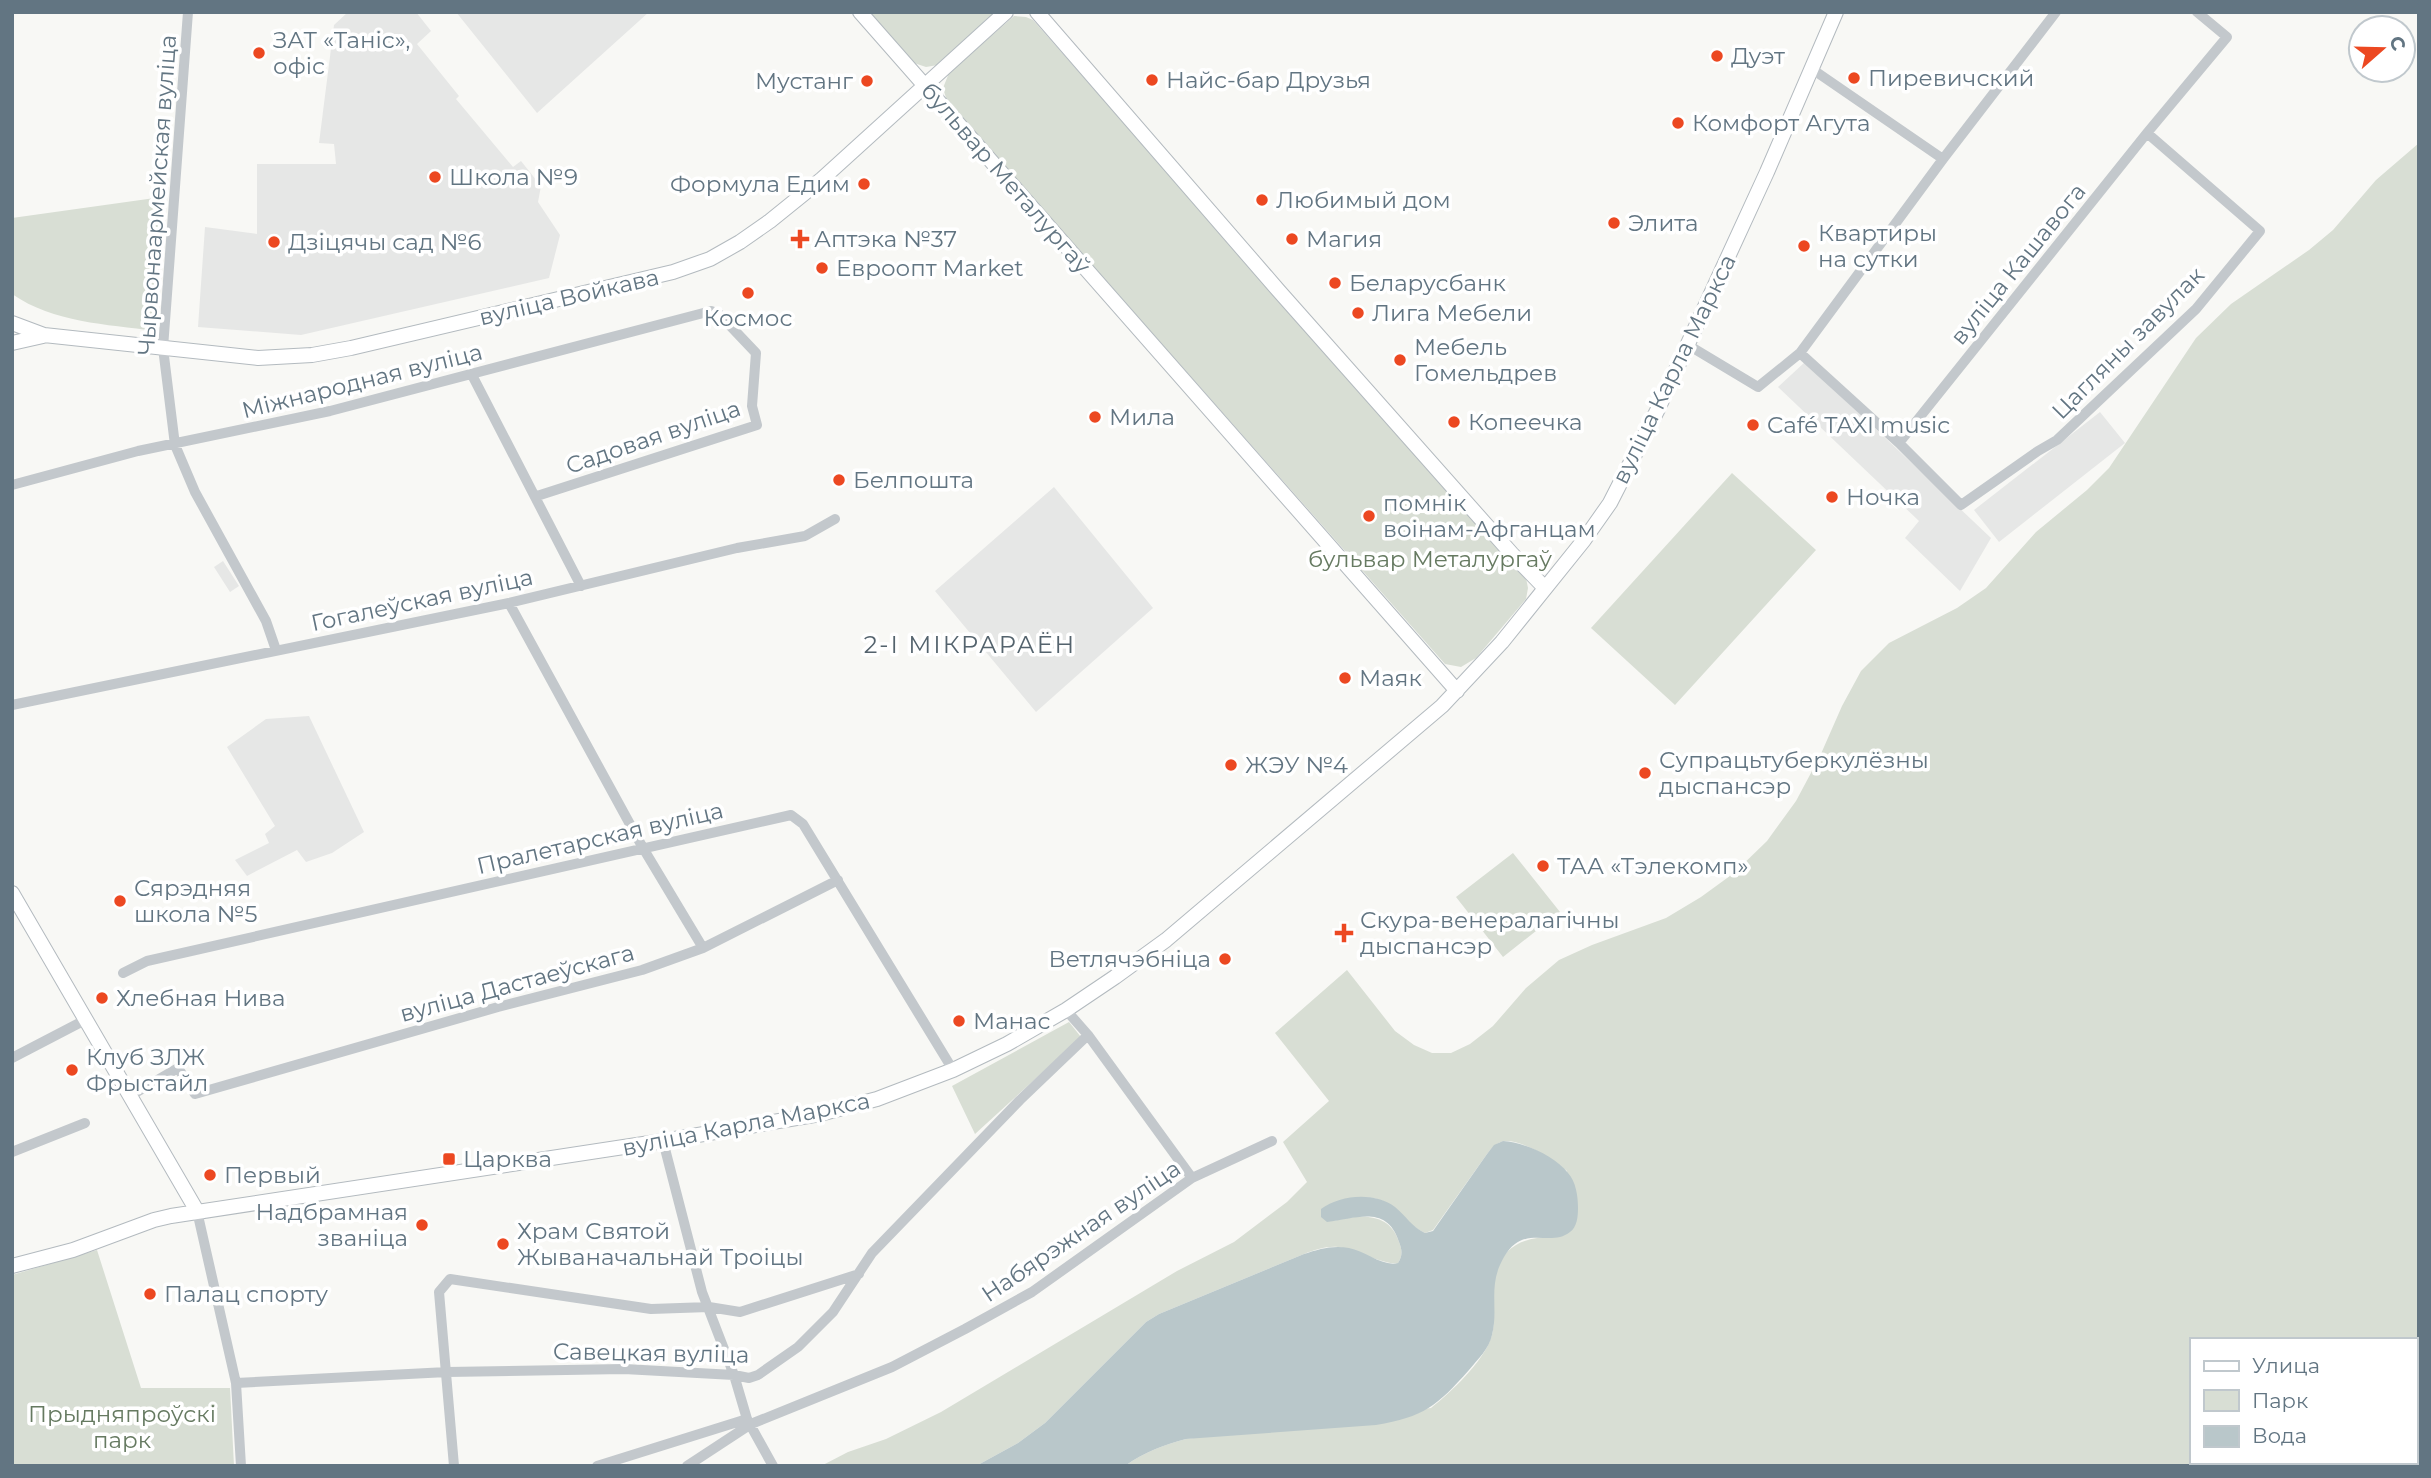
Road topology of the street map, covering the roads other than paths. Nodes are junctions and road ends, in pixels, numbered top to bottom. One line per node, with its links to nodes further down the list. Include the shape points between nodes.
1 (187, 12): 17 (street, Чырвонаармейская вуліца)
2 (860, 12): 9 (main road, бульвар Металургаў)
3 (1006, 12): 9 (main road, вуліца Войкава)
4 (1037, 12): 26 (main road)
5 (1836, 12): 8 (main road, вуліца Карла Маркса)
6 (2056, 12): 11 (street)
7 (2197, 12): 10 (street, вуліца Кашавога, via 2227,37)
8 (1812, 69): 11 (street); 16 (main road, вуліца Карла Маркса)
9 (925, 86): 17 (main road, вуліца Войкава, via 770,221 710,259 673,272 312,355 258,358); 29 (main road, бульвар Металургаў)
10 (2147, 133): 20 (street, вуліца Кашавога); 20 (street, Цагляны завулак, via 2260,231 2196,309 2057,440 1961,505)
11 (1943, 159): 18 (street)
12 (719, 314): 19 (street, Міжнародная вуліца, via 711,311); 23 (street, Садовая вуліца, via 756,353 752,406 757,425)
13 (12, 323): 14 (main road, вуліца Войкава)
14 (44, 335): 15 (main road, вуліца Войкава); 17 (main road, вуліца Войкава)
15 (12, 344)
16 (1688, 345): 18 (street, via 1758,387); 26 (main road, вуліца Карла Маркса, via 1610,503)
17 (163, 348): 21 (street, Чырвонаармейская вуліца)
18 (1800, 353): 20 (street)
19 (472, 375): 21 (street, Міжнародная вуліца); 23 (street)
20 (1899, 443)
21 (175, 445): 22 (street, Міжнародная вуліца); 28 (street, Чырвонаармейская вуліца, via 195,492 266,621)
22 (12, 485)
23 (537, 496): 25 (street)
24 (835, 519): 25 (street, Гогалеўская вуліца, via 805,536)
25 (581, 586): 27 (street, Гогалеўская вуліца)
26 (1545, 588): 29 (main road, вуліца Карла Маркса)
27 (509, 603): 28 (street, Гогалеўская вуліца); 31 (street)
28 (276, 650): 30 (street, Гогалеўская вуліца)
29 (1457, 691): 36 (main road, вуліца Карла Маркса, via 1166,940)
30 (12, 705)
31 (643, 848): 32 (street, Пралетарская вуліца, via 791,815 803,824); 34 (street); 35 (street, Пралетарская вуліца, via 147,961)
32 (838, 880): 34 (street, вуліца Дастаеўскага); 40 (street, Пралетарская вуліца)
33 (12, 893): 37 (main road)
34 (703, 948): 41 (street, вуліца Дастаеўскага, via 642,970 195,1094 178,1068)
35 (123, 972)
36 (1066, 1010): 38 (street); 40 (main road, вуліца Карла Маркса)
37 (85, 1020): 39 (street); 41 (main road)
38 (1088, 1035): 46 (street); 49 (street, Савецкая вуліца, via 872,1253)
39 (12, 1058)
40 (953, 1070): 43 (main road, вуліца Карла Маркса, via 877,1100 820,1114)
41 (130, 1096): 47 (main road)
42 (85, 1122): 45 (street)
43 (663, 1141): 47 (main road, вуліца Карла Маркса); 50 (street)
44 (1272, 1141): 46 (street, Набярэжная вуліца)
45 (12, 1152)
46 (1192, 1178): 54 (street, Набярэжная вуліца, via 1032,1292 965,1329 892,1367)
47 (197, 1211): 48 (main road, вуліца Карла Маркса, via 154,1220 73,1250); 53 (street)
48 (12, 1266)
49 (859, 1274): 50 (street, via 740,1312); 52 (street, Савецкая вуліца, via 833,1312 798,1347 758,1375)
50 (709, 1307): 51 (street, via 651,1309 450,1279 439,1292); 52 (street)
51 (447, 1372): 52 (street, Савецкая вуліца, via 624,1369); 53 (street, Савецкая вуліца); 56 (street)
52 (734, 1375): 54 (street)
53 (236, 1383): 55 (street)
54 (749, 1421): 57 (street); 58 (street, Набярэжная вуліца); 59 (street)
55 (241, 1466)
56 (454, 1466)
57 (597, 1466)
58 (687, 1466)
59 (772, 1466)

